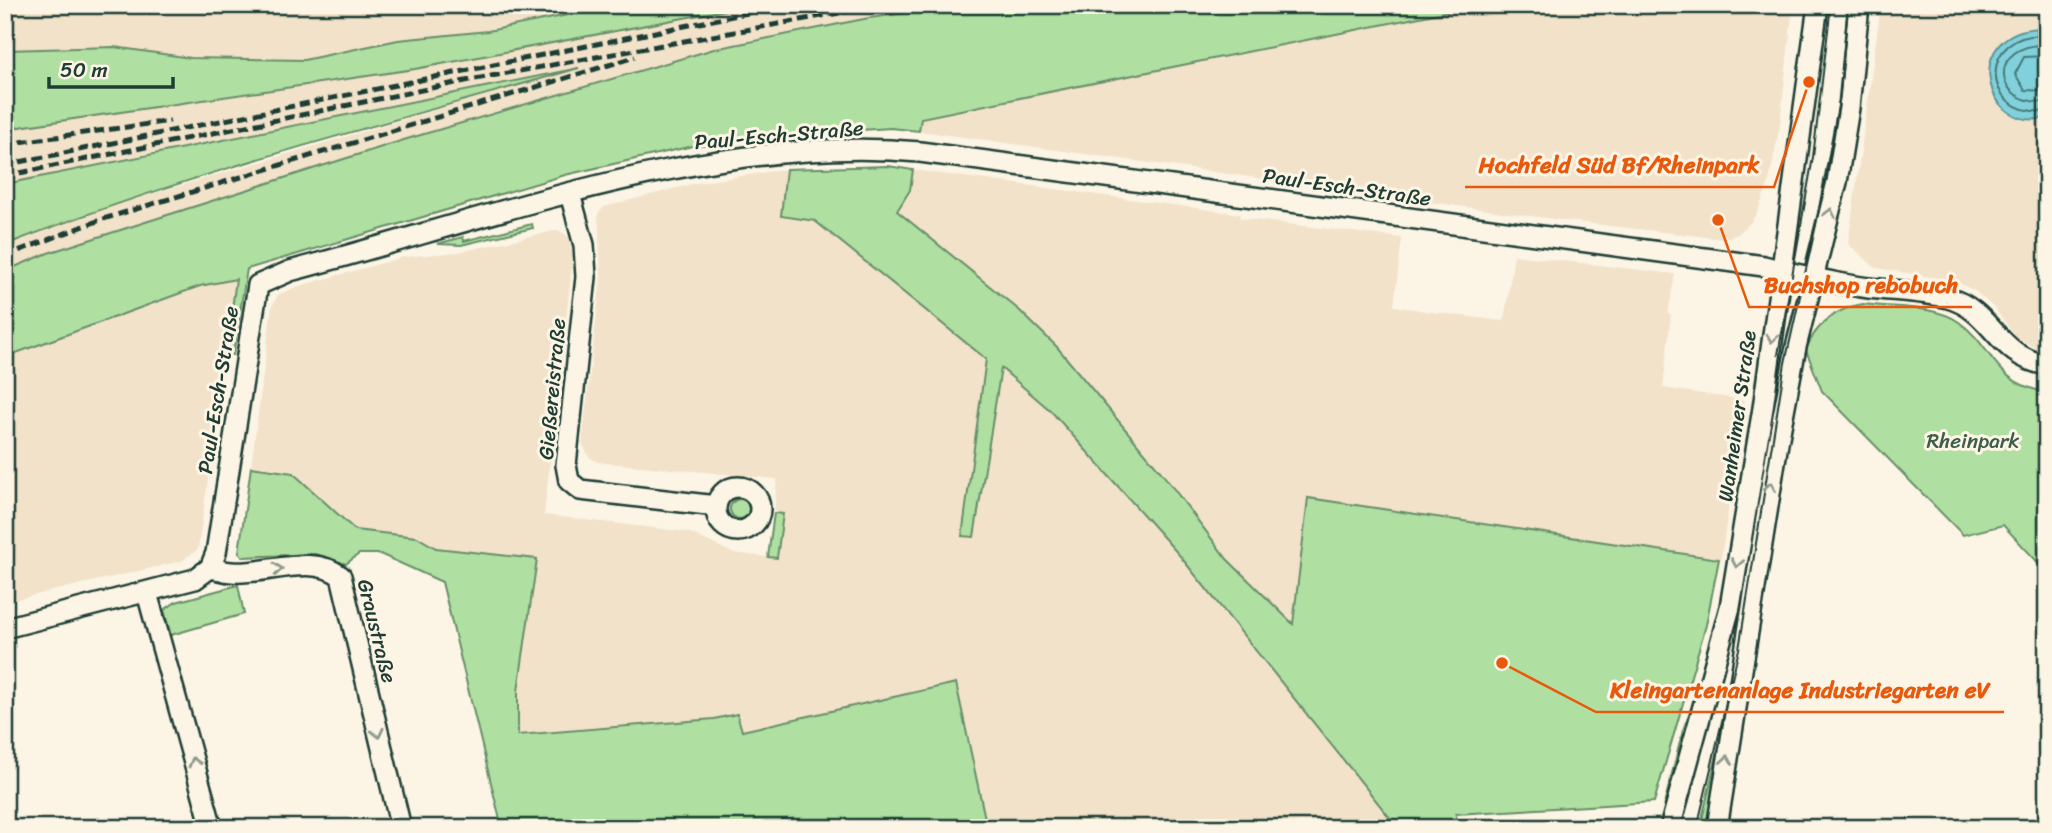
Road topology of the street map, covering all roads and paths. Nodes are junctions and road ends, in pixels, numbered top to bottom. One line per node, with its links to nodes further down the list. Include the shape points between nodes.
1 (1818, 5): 4 (street, Wanheimer Straße)
2 (1859, 5): 5 (street, Wanheimer Straße, one-way to 2, via 1846,127)
3 (570, 194): 4 (street, Paul-Esch-Straße, via 699,162 799,151 890,149); 7 (street, Gießereistraße, via 584,245 586,277 566,465 569,481 580,490); 8 (street, Paul-Esch-Straße, via 290,271 258,285)
4 (1782, 271): 5 (street, Paul-Esch-Straße); 13 (street, Wanheimer Straße, one-way to 13, via 1730,607)
5 (1814, 279): 6 (street, Paul-Esch-Straße, via 1947,298 1982,317 2016,355); 14 (street, Wanheimer Straße, one-way to 5, via 1777,443)
6 (2047, 365)
7 (716, 506)
8 (210, 568): 9 (street, via 195,579); 12 (street, Graustraße, one-way to 12, via 232,572 313,566 330,568 341,576)
9 (147, 593): 10 (street); 11 (street, one-way to 9)
10 (5, 628)
11 (212, 828)
12 (401, 828)
13 (1670, 828)
14 (1717, 828)

